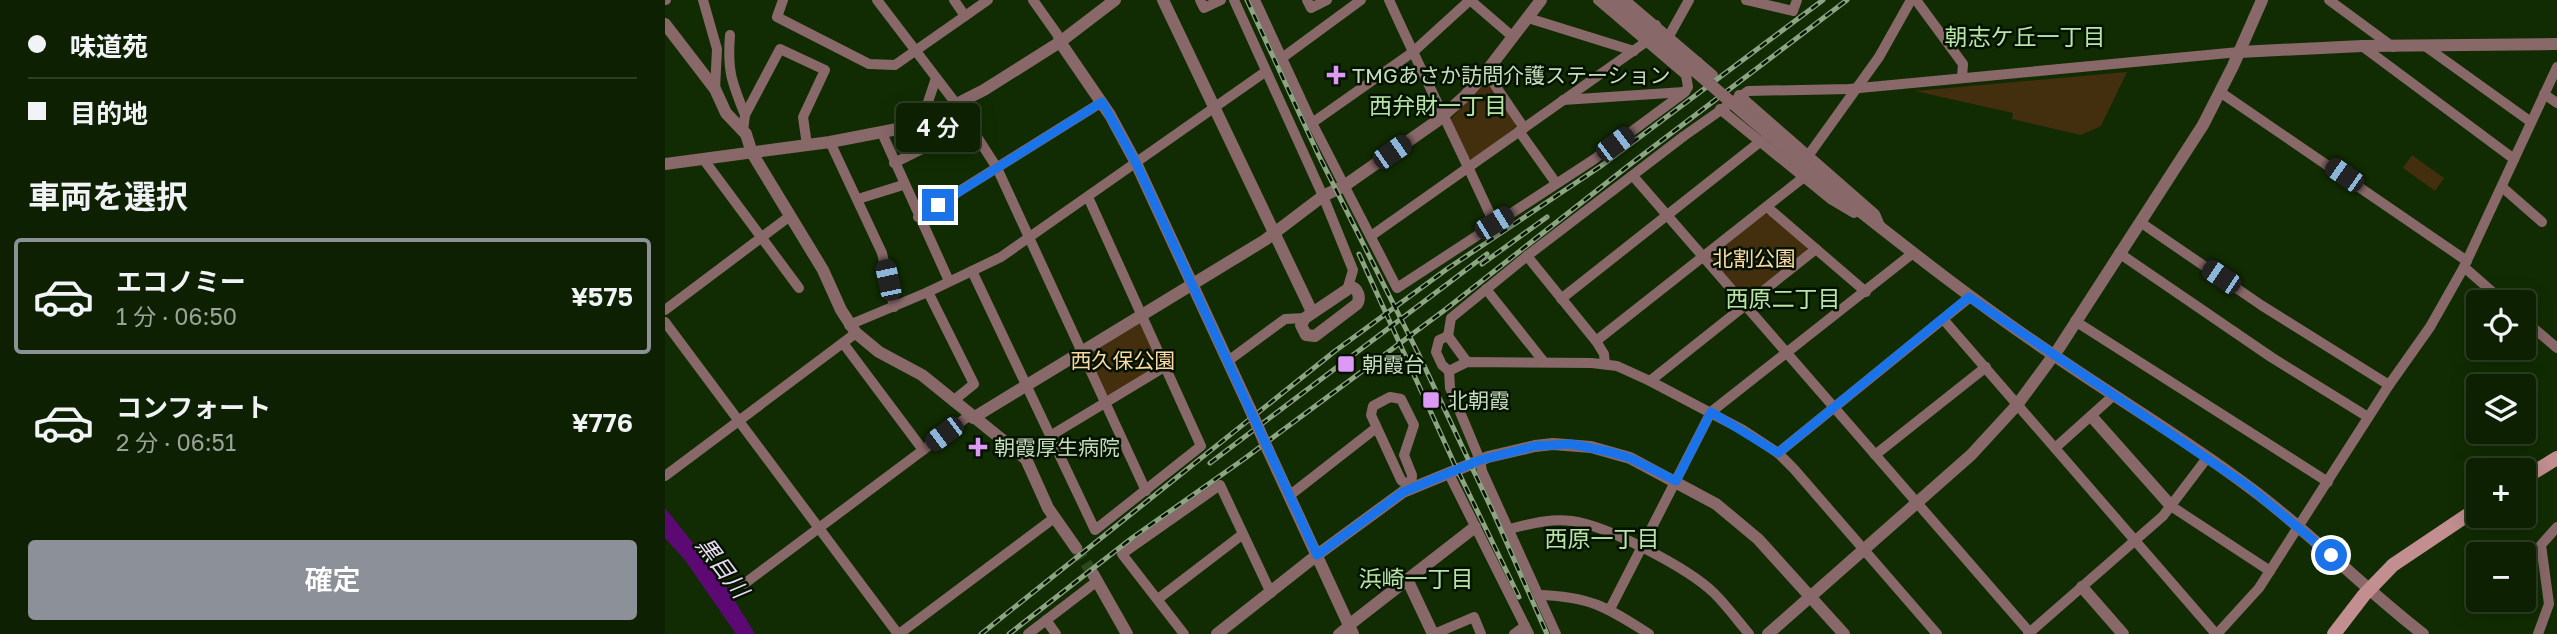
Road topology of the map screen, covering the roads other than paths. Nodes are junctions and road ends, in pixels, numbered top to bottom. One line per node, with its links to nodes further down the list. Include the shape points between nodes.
1 (703, 0): 56 (street, via 717,49)
2 (783, 0): 43 (street, via 778,17 869,64 895,65)
3 (877, 0): 43 (street)
4 (954, 0): 29 (street)
5 (988, 0): 29 (street)
6 (1033, 0): 37 (street)
7 (1115, 0): 37 (street)
8 (1163, 0): 65 (street)
9 (1200, 0): 10 (street, via 1204,8)
10 (1221, 0)
11 (1234, 0): 49 (street)
12 (1255, 0): 46 (street)
13 (1307, 0): 14 (street, via 1311,8)
14 (1327, 0)
15 (1389, 0): 44 (street)
16 (1470, 0): 35 (street); 44 (street)
17 (1541, 0): 30 (street)
18 (1598, 0): 36 (street)
19 (1612, 0): 103 (street, bridge)
20 (1625, 0): 32 (street)
21 (1689, 0): 34 (street)
22 (1747, 0): 23 (street, via 1793,11)
23 (1797, 0)
24 (1910, 0): 55 (street)
25 (1916, 0): 53 (street, via 1963,64)
26 (2262, 0): 45 (street)
27 (2329, 0): 41 (street)
28 (1356, 1): 46 (street)
29 (965, 16): 43 (street)
30 (1528, 18): 35 (street); 42 (street)
31 (665, 24): 56 (street)
32 (1656, 25): 34 (street); 36 (street)
33 (730, 35): 67 (street, via 731,83)
34 (1669, 36): 47 (street)
35 (1513, 37): 50 (street)
36 (1647, 41): 42 (street); 51 (street)
37 (1060, 42): 62 (street); 64 (street)
38 (2557, 44): 40 (street)
39 (2362, 46): 41 (street); 45 (street); 80 (street)
40 (2425, 46): 41 (street); 70 (street)
41 (2393, 47)
42 (1634, 51): 61 (street)
43 (915, 52): 54 (street)
44 (1413, 52): 68 (street); 71 (street)
45 (2239, 52): 53 (street); 58 (street)
46 (1282, 58): 71 (street)
47 (1698, 62): 51 (street); 52 (street)
48 (2557, 67): 59 (street)
49 (1265, 72): 65 (street); 93 (street)
50 (1486, 72): 68 (street); 72 (street)
51 (1686, 75): 57 (street)
52 (1713, 75)
53 (1962, 77): 55 (street)
54 (936, 78): 64 (street); 69 (street, via 924,114)
55 (1858, 88): 60 (street); 79 (street)
56 (715, 89): 73 (street, via 726,113)
57 (1685, 92): 61 (street); 89 (street)
58 (2220, 92): 100 (street); 113 (street)
59 (2545, 94): 63 (street); 70 (street)
60 (1739, 95): 66 (street); 79 (street)
61 (1562, 100): 72 (street)
62 (1102, 102): 83 (street); 86 (street)
63 (2557, 103)
64 (957, 106): 69 (street); 86 (street)
65 (1215, 107): 83 (street); 104 (street)
66 (1720, 109): 75 (street); 87 (street)
67 (745, 115): 73 (street); 77 (street, via 780,49 825,70 803,117)
68 (1443, 116): 85 (street); 91 (street)
69 (926, 121): 74 (street); 82 (street, via 934,143)
70 (2531, 122): 80 (street)
71 (1312, 123): 91 (street)
72 (1521, 130): 85 (street); 89 (street)
73 (743, 131): 78 (street)
74 (882, 133): 76 (street); 82 (street)
75 (1761, 141): 88 (street); 98 (street)
76 (830, 142): 77 (street); 95 (street)
77 (807, 145): 78 (street)
78 (752, 153): 81 (street); 97 (street)
79 (1808, 156): 103 (street, via 1875,214)
80 (2514, 159): 92 (street)
81 (704, 160): 84 (street); 106 (street)
82 (894, 163): 90 (street)
83 (1136, 163): 94 (street); 116 (street)
84 (665, 164)
85 (1469, 167): 102 (street); 105 (street)
86 (997, 168): 99 (street); 107 (street)
87 (1633, 176): 98 (street); 111 (street)
88 (1804, 177): 96 (street); 103 (street, via 1832,200)
89 (1556, 183): 102 (street)
90 (904, 185): 95 (street); 99 (street)
91 (1344, 186): 93 (street); 105 (street)
92 (2502, 187): 101 (street); 113 (street)
93 (1323, 196): 104 (street); 117 (street, via 1353,270)
94 (1088, 197): 107 (street); 128 (street)
95 (858, 199): 126 (street, via 882,253)
96 (1767, 207): 108 (street); 112 (street)
97 (790, 216): 106 (street); 133 (street)
98 (1666, 216): 112 (street); 124 (street)
99 (918, 217): 115 (street)
100 (2140, 222): 110 (street); 151 (street)
101 (2542, 222)
102 (1494, 223): 105 (street, via 1397,288)
103 (1882, 229): 109 (street)
104 (1274, 234): 116 (street); 129 (street)
105 (1371, 236)
106 (761, 237): 118 (street); 127 (street)
107 (1029, 238): 114 (street); 139 (street)
108 (1816, 249): 122 (street); 125 (street)
109 (1913, 253): 122 (street); 123 (street)
110 (2119, 253): 131 (street); 160 (street)
111 (1527, 256): 119 (street); 124 (street)
112 (1703, 258): 125 (street); 136 (street)
113 (2465, 264): 120 (street); 151 (street, via 2430,327)
114 (972, 271): 115 (street); 150 (street)
115 (949, 281): 121 (street)
116 (1192, 283): 128 (street); 142 (street)
117 (1348, 287): 129 (street); 129 (street, via 1358,295 1357,304 1315,336 1306,335 1301,328)
118 (799, 288)
119 (1486, 289): 135 (street, via 1451,318); 144 (street)
120 (2492, 290)
121 (928, 292): 126 (street); 153 (street, via 974,384)
122 (1866, 292): 140 (street)
123 (1969, 297): 130 (street); 141 (street)
124 (1561, 299): 136 (street)
125 (1744, 305): 140 (street); 149 (street)
126 (894, 307): 133 (street)
127 (665, 310)
128 (1142, 313): 139 (street); 146 (street)
129 (1308, 315): 142 (street, via 1285,319)
130 (1943, 319): 147 (street); 156 (street)
131 (2075, 321): 141 (street); 177 (street)
132 (665, 322): 161 (street)
133 (853, 329): 137 (street); 153 (street, via 879,352 916,370)
134 (2536, 330): 138 (street)
135 (1447, 336): 143 (street); 148 (street, via 1439,340 1436,352)
136 (1596, 341): 145 (street)
137 (843, 343): 161 (street); 165 (street)
138 (2557, 348)
139 (1081, 350): 150 (street); 154 (street)
140 (1787, 354): 156 (street); 157 (street)
141 (2054, 355): 152 (street); 155 (street)
142 (1228, 361): 180 (street, bridge)
143 (1467, 362): 144 (street); 148 (street)
144 (1544, 362): 145 (street)
145 (1605, 364): 149 (street)
146 (1166, 366): 154 (street); 179 (street, via 1201,446)
147 (1986, 367): 155 (street); 169 (street)
148 (1448, 372): 172 (street, via 1450,388)
149 (1650, 380): 157 (street)
150 (1026, 384): 158 (street); 163 (street)
151 (2389, 385): 160 (street)
152 (2114, 396): 159 (street); 170 (street)
153 (953, 401): 158 (street)
154 (1105, 403): 163 (street); 179 (street)
155 (2017, 405): 164 (street); 181 (street, via 1971,455)
156 (1833, 407): 167 (street); 169 (street)
157 (1711, 412): 167 (street); 176 (street)
158 (971, 416): 165 (street); 184 (street, via 1026,459)
159 (2092, 417): 164 (street); 182 (street)
160 (2368, 417): 177 (street)
161 (739, 421): 175 (street); 188 (street)
162 (1376, 428): 166 (street); 168 (street, via 1373,406 1390,397 1401,399 1414,425); 180 (street)
163 (1050, 436): 179 (street, via 1095,530)
164 (2055, 448): 191 (street)
165 (923, 450): 188 (street)
166 (1388, 453): 168 (street); 178 (street, via 1401,480)
167 (1778, 453): 194 (street)
168 (1404, 455): 178 (street, via 1412,475)
169 (1875, 455): 181 (street)
170 (2207, 458): 182 (street); 185 (street)
171 (2557, 458): 173 (main road)
172 (1480, 460): 174 (street); 176 (street, via 1535,446 1571,444 1630,458); 189 (street)
173 (2536, 471)
174 (1449, 474): 178 (street); 186 (street)
175 (665, 476)
176 (1676, 481): 193 (street); 204 (street, via 1731,515)
177 (2328, 482): 185 (street)
178 (1411, 488): 195 (street)
179 (1146, 491)
180 (1289, 496): 195 (street)
181 (1917, 503): 194 (street); 210 (street)
182 (2171, 506): 191 (street); 196 (street)
183 (2466, 516): 201 (main road, via 2407,554)
184 (1053, 518): 192 (street); 211 (street)
185 (2298, 526): 196 (street); 201 (street)
186 (1475, 527): 198 (street); 209 (street)
187 (2557, 527): 231 (street, via 2541,545 2549,604)
188 (819, 528): 199 (street); 211 (street)
189 (1509, 529): 193 (street, via 1542,521 1573,521 1602,528); 203 (street)
190 (1243, 534): 202 (street); 205 (street); 205 (street, via 1220,485 1122,554)
191 (2135, 541): 200 (street); 228 (street)
192 (1076, 548)
193 (1643, 548): 206 (street); 223 (street, via 1713,592)
194 (1865, 550): 204 (street); 226 (street)
195 (1317, 555): 202 (street); 208 (street)
196 (2270, 571): 228 (street)
197 (1095, 578): 207 (street); 214 (street)
198 (1407, 579): 208 (street); 218 (street)
199 (744, 584)
200 (2082, 587): 210 (street); 227 (street)
201 (2369, 590): 229 (main road); 230 (street)
202 (1271, 593): 216 (street)
203 (1538, 596): 206 (street, via 1570,596); 221 (street)
204 (1811, 596): 224 (street); 225 (street)
205 (1157, 599): 215 (street)
206 (1610, 609): 222 (street)
207 (1046, 620): 212 (street); 213 (street)
208 (1351, 630): 217 (street)
209 (1527, 630): 220 (street)
210 (2030, 633)
211 (899, 634)
212 (1028, 634)
213 (1056, 634)
214 (1127, 634)
215 (1184, 634)
216 (1217, 634)
217 (1338, 634)
218 (1434, 634): 219 (street, via 1474,617)
219 (1481, 634)
220 (1514, 634)
221 (1556, 634)
222 (1649, 634)
223 (1749, 634)
224 (1768, 634)
225 (1844, 634)
226 (1937, 634)
227 (2123, 634)
228 (2217, 634)
229 (2334, 634)
230 (2423, 634)
231 (2538, 634)

